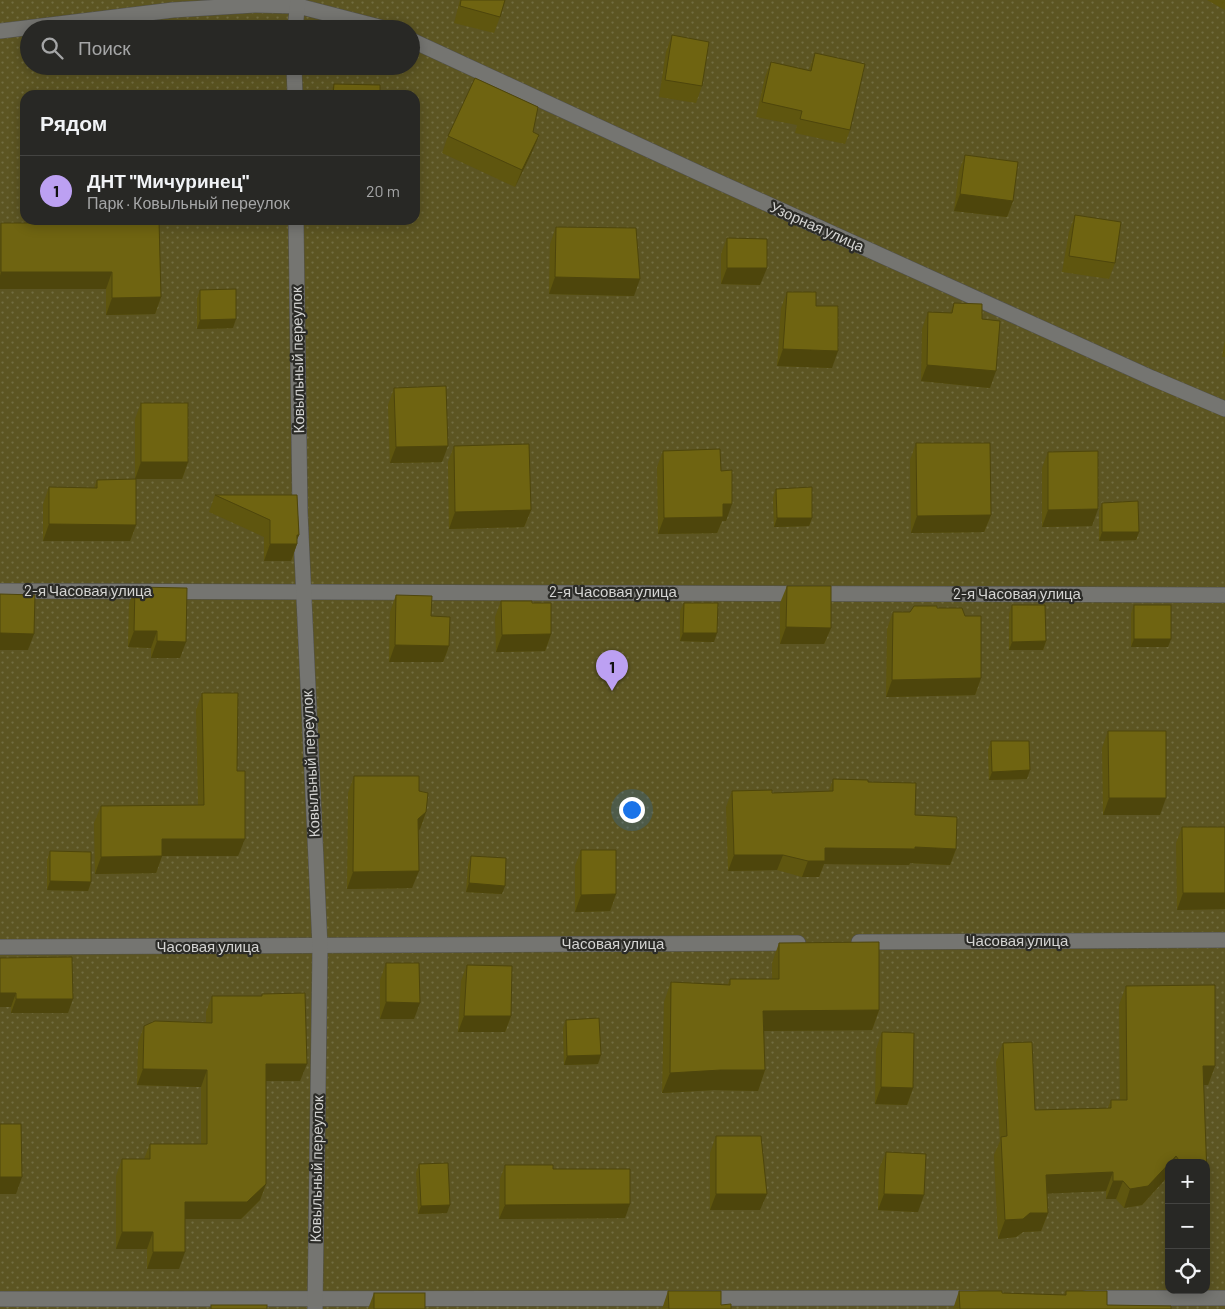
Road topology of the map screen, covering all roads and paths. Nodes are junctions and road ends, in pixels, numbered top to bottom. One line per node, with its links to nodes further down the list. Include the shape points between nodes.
1 (298, 3): 2 (street, via 173,10); 3 (street); 4 (street)
2 (91, 20)
3 (296, 20)
4 (356, 20)
5 (20, 29): 6 (street)
6 (0, 31)
7 (420, 44): 11 (street, Узорная улица, via 728,187)
8 (294, 75): 9 (street)
9 (295, 90)
10 (296, 225): 13 (street, Ковыльный переулок)
11 (1225, 408)
12 (0, 591): 13 (street, 2-я Часовая улица)
13 (303, 591): 14 (street, 2-я Часовая улица); 19 (street, Ковыльный переулок)
14 (1225, 595)
15 (1225, 940): 16 (street, Часовая улица)
16 (847, 942)
17 (817, 943): 19 (street, Часовая улица)
18 (0, 947): 19 (street, Часовая улица)
19 (320, 947): 24 (street, Ковыльный переулок)
20 (995, 1298): 24 (street)
21 (1075, 1298): 22 (street)
22 (1225, 1298)
23 (0, 1299): 24 (street)
24 (315, 1303)

